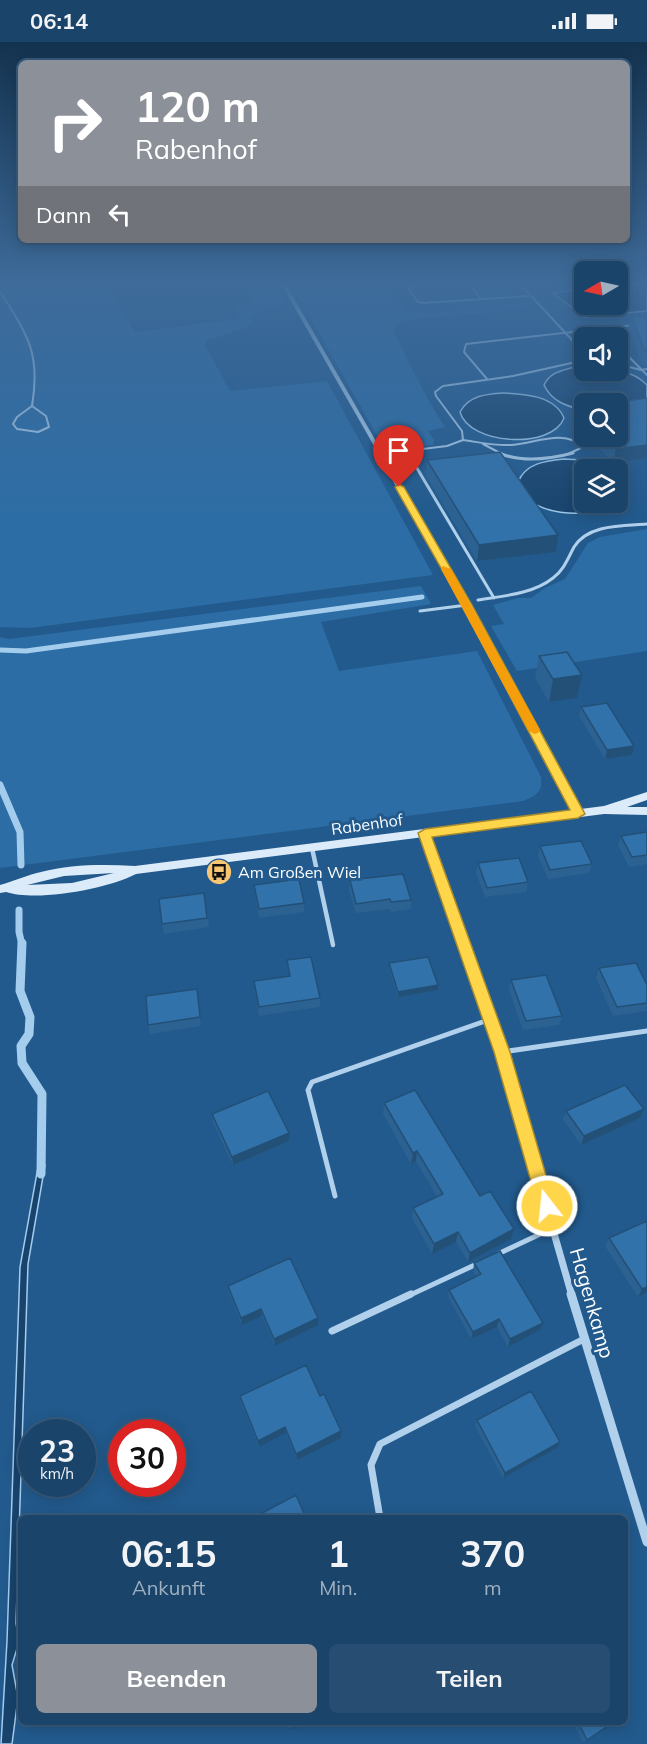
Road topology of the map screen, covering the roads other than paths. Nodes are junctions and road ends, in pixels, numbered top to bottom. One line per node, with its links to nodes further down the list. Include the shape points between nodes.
1 (36, 364): 11 (lane)
2 (330, 364): 15 (street)
3 (474, 364): 10 (lane)
4 (566, 364): 10 (lane)
5 (636, 364): 8 (lane)
6 (628, 367): 8 (lane)
7 (647, 369): 8 (lane)
8 (641, 370): 9 (lane)
9 (647, 375)
10 (487, 380): 12 (lane, via 451,384 435,392 462,431)
11 (32, 406): 11 (lane, via 43,412 49,427 38,432 17,429 13,424 17,417)
12 (463, 440): 13 (lane); 14 (lane)
13 (483, 444): 13 (lane, via 525,444 565,437 583,447 570,455 520,459 502,455)
14 (407, 451): 15 (lane); 17 (lane)
15 (381, 454): 19 (street)
16 (647, 524): 17 (lane, via 591,532 580,538 563,569 547,583)
17 (494, 597): 18 (lane)
18 (478, 600)
19 (467, 605): 20 (lane); 24 (street)
20 (420, 611)
21 (647, 796): 22 (street, Rabenhof)
22 (604, 810): 23 (street, Rabenhof); 24 (street, Rabenhof)
23 (647, 811)
24 (578, 814): 25 (street, Rabenhof)
25 (425, 833): 26 (street, Rabenhof); 30 (street, Hagenkamp)
26 (312, 848): 27 (street, Rabenhof); 29 (lane)
27 (135, 870): 28 (street, Rabenhof, via 69,870); 28 (street, Rabenhof, via 72,889)
28 (2, 889)
29 (333, 945)
30 (491, 1019): 32 (street, Hagenkamp); 33 (lane, via 312,1082 308,1090)
31 (647, 1031): 32 (lane)
32 (502, 1052): 34 (street, Hagenkamp)
33 (335, 1196)
34 (553, 1228): 35 (lane); 36 (street, Hagenkamp)
35 (332, 1331)
36 (584, 1338): 37 (lane, via 380,1444 371,1465); 38 (street, Hagenkamp)
37 (379, 1515)
38 (647, 1542)

